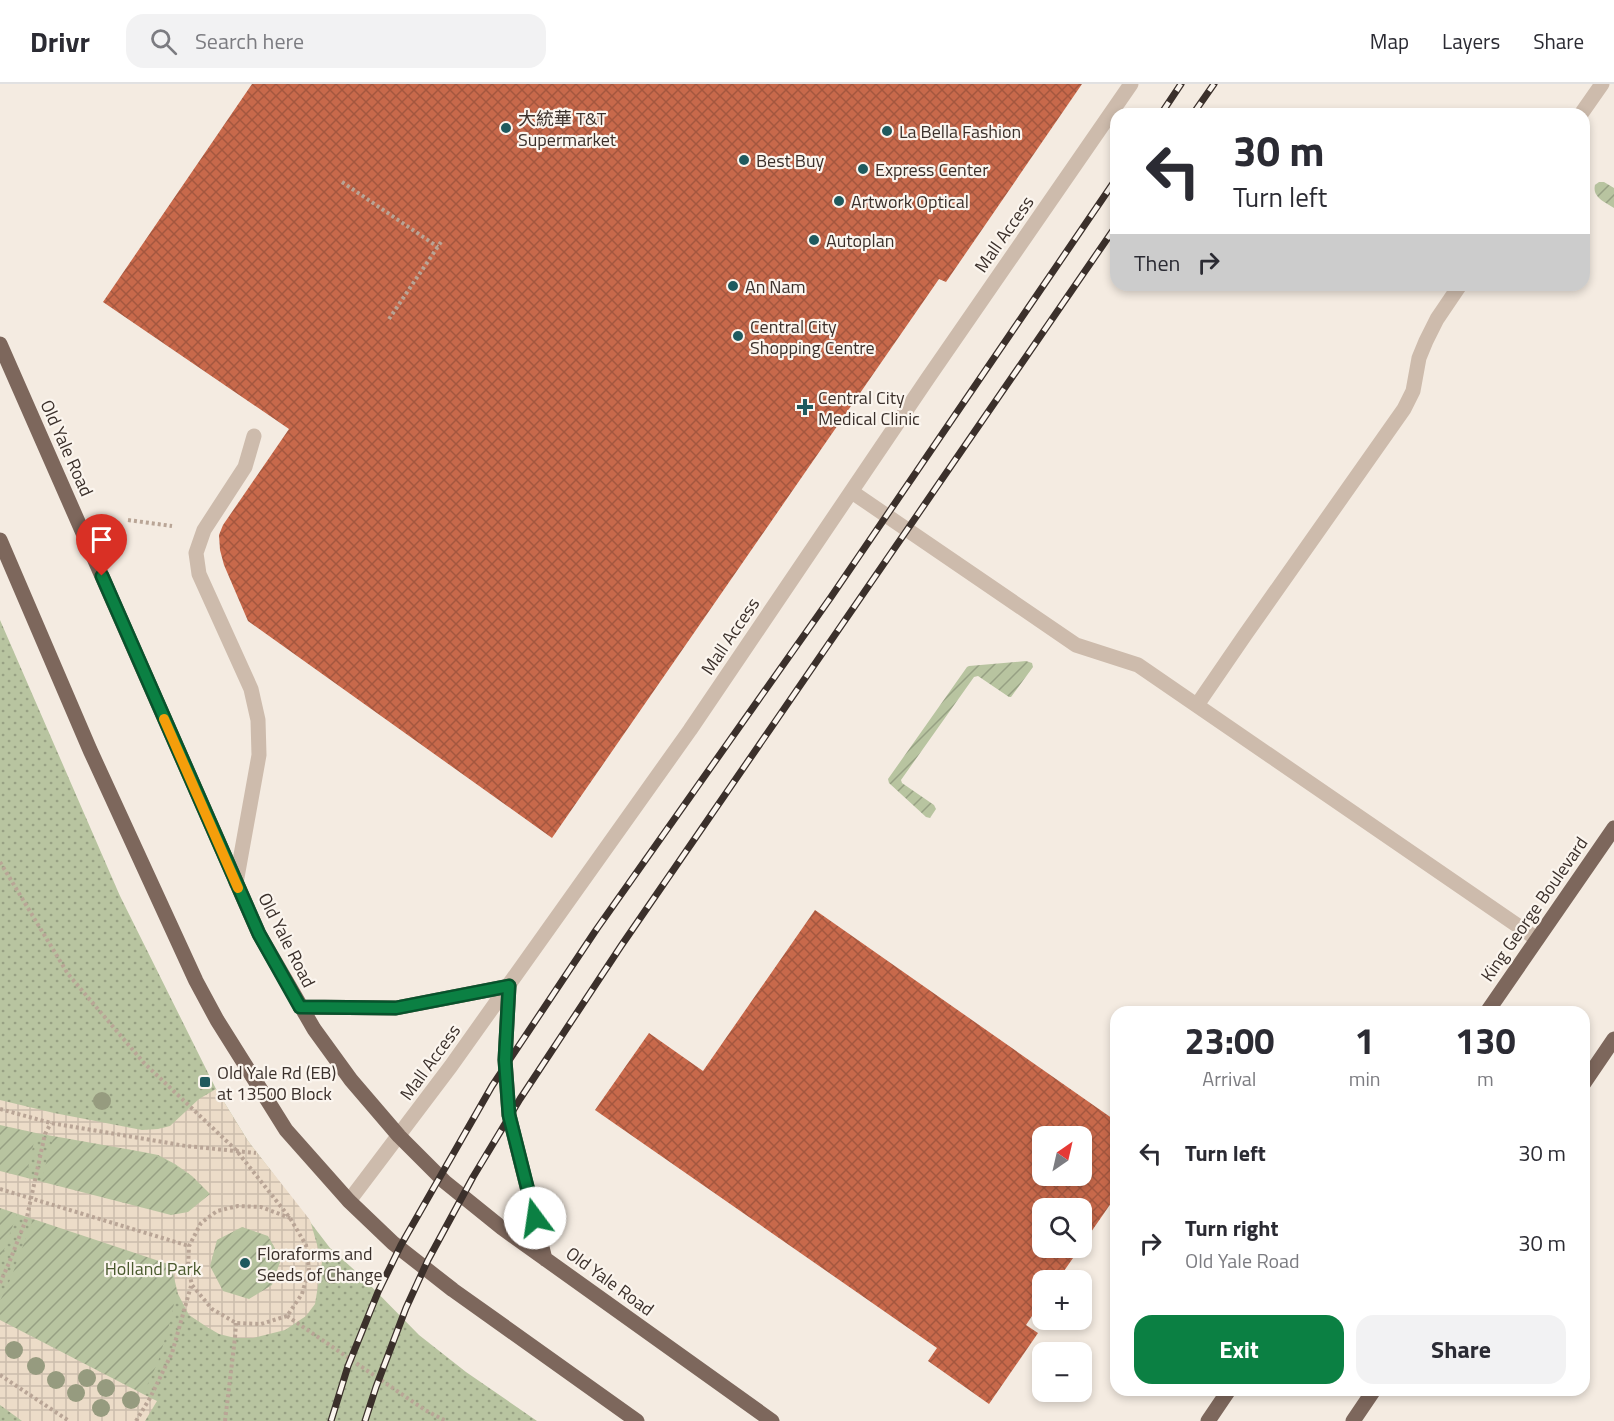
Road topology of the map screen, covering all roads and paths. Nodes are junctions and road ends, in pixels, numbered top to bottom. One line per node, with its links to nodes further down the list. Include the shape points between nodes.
1 (1131, 84): 3 (lane, Mall Access)
2 (1602, 84): 4 (lane)
3 (1114, 108)
4 (1585, 108)
5 (1110, 114): 11 (lane, Mall Access)
6 (342, 182): 8 (path, via 440,244)
7 (1456, 291): 15 (lane, via 1426,341 1413,391 1404,409)
8 (389, 319)
9 (0, 344): 18 (main road, Old Yale Road)
10 (254, 436): 13 (lane, via 245,467)
11 (852, 492): 15 (lane, via 1076,645 1138,665); 20 (lane, Mall Access)
12 (128, 520): 13 (path)
13 (204, 530): 18 (lane, via 195,553 199,574 251,689 258,720 259,755)
14 (0, 540): 32 (main road, via 90,750 196,981 286,1130)
15 (1197, 705): 19 (lane)
16 (1614, 828): 19 (main road, King George Boulevard)
17 (0, 862): 28 (path, via 68,974 144,1063)
18 (236, 883): 22 (main road, Old Yale Road)
19 (1537, 939): 21 (main road, King George Boulevard)
20 (509, 986): 22 (main road, via 396,1008); 27 (lane, Mall Access); 35 (main road, via 505,1060 509,1115)
21 (1491, 1006)
22 (300, 1007): 27 (main road, Old Yale Road, via 351,1080)
23 (1614, 1039): 24 (main road)
24 (1590, 1074)
25 (0, 1110): 26 (path)
26 (51, 1123): 28 (path, via 186,1146); 31 (path, via 45,1134)
27 (399, 1136): 32 (lane, Mall Access); 35 (main road, Old Yale Road, via 445,1182)
28 (236, 1150): 29 (path); 33 (path)
29 (256, 1153)
30 (0, 1189): 31 (path)
31 (32, 1197): 34 (path); 36 (path)
32 (348, 1201): 47 (main road, via 453,1290)
33 (291, 1218): 34 (path, via 261,1207 238,1206 217,1211 201,1223); 38 (path, via 306,1245 309,1269 302,1294)
34 (189, 1246): 37 (path)
35 (545, 1259): 48 (main road, Old Yale Road)
36 (0, 1282)
37 (192, 1285): 39 (path, via 212,1309); 44 (path, via 172,1353)
38 (286, 1317): 39 (path, via 261,1324); 46 (path)
39 (236, 1323): 45 (path)
40 (0, 1375): 43 (path)
41 (1225, 1396): 49 (main road)
42 (1370, 1396): 50 (main road)
43 (69, 1421)
44 (136, 1421)
45 (225, 1421)
46 (446, 1421)
47 (637, 1421)
48 (772, 1421)
49 (1208, 1421)
50 (1353, 1421)

